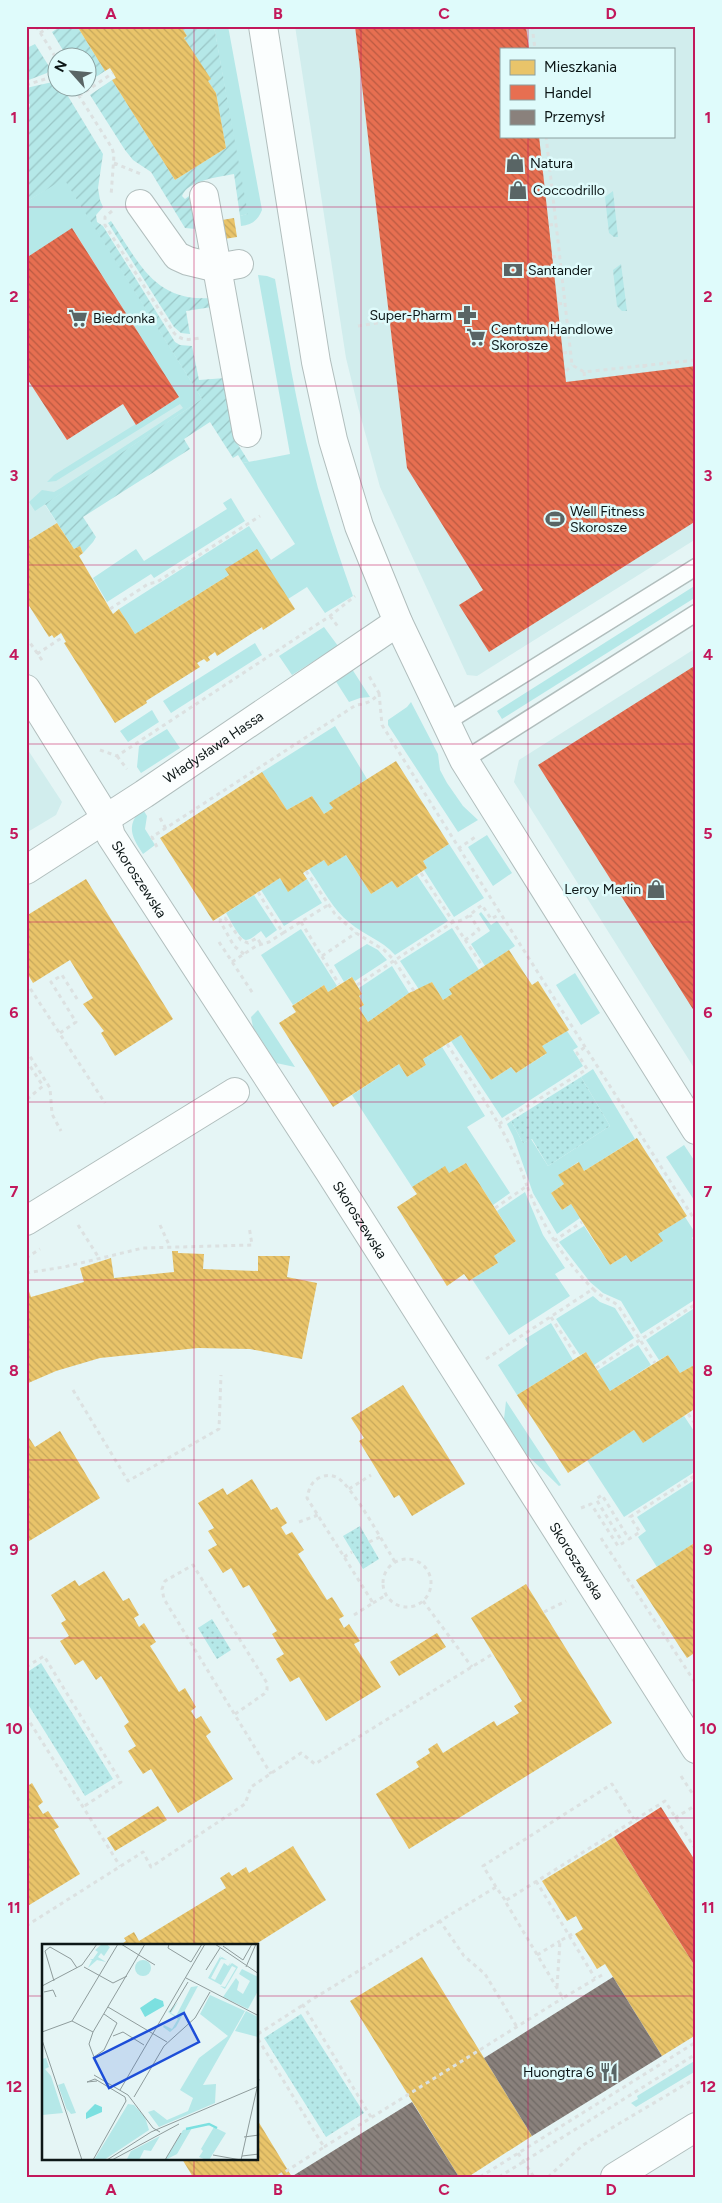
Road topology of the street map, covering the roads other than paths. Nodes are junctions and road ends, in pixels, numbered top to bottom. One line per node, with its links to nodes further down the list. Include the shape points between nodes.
1 (263, 26): 8 (street, via 316,362 332,440 359,526)
2 (204, 196): 4 (street)
3 (128, 206): 4 (street, via 177,256 188,261)
4 (228, 266): 5 (street)
5 (247, 433)
6 (696, 566): 10 (lane)
7 (696, 613): 11 (lane)
8 (398, 622): 10 (street); 12 (street, Władysława Hassa)
9 (26, 689): 12 (street, Skoroszewska)
10 (445, 723): 11 (street)
11 (464, 760): 15 (street)
12 (106, 818): 13 (street, Władysława Hassa); 17 (street, Skoroszewska, via 111,836 329,1171)
13 (26, 870)
14 (235, 1092): 16 (street)
15 (696, 1130)
16 (26, 1221)
17 (696, 1750)
18 (696, 2127): 19 (street)
19 (615, 2177)

